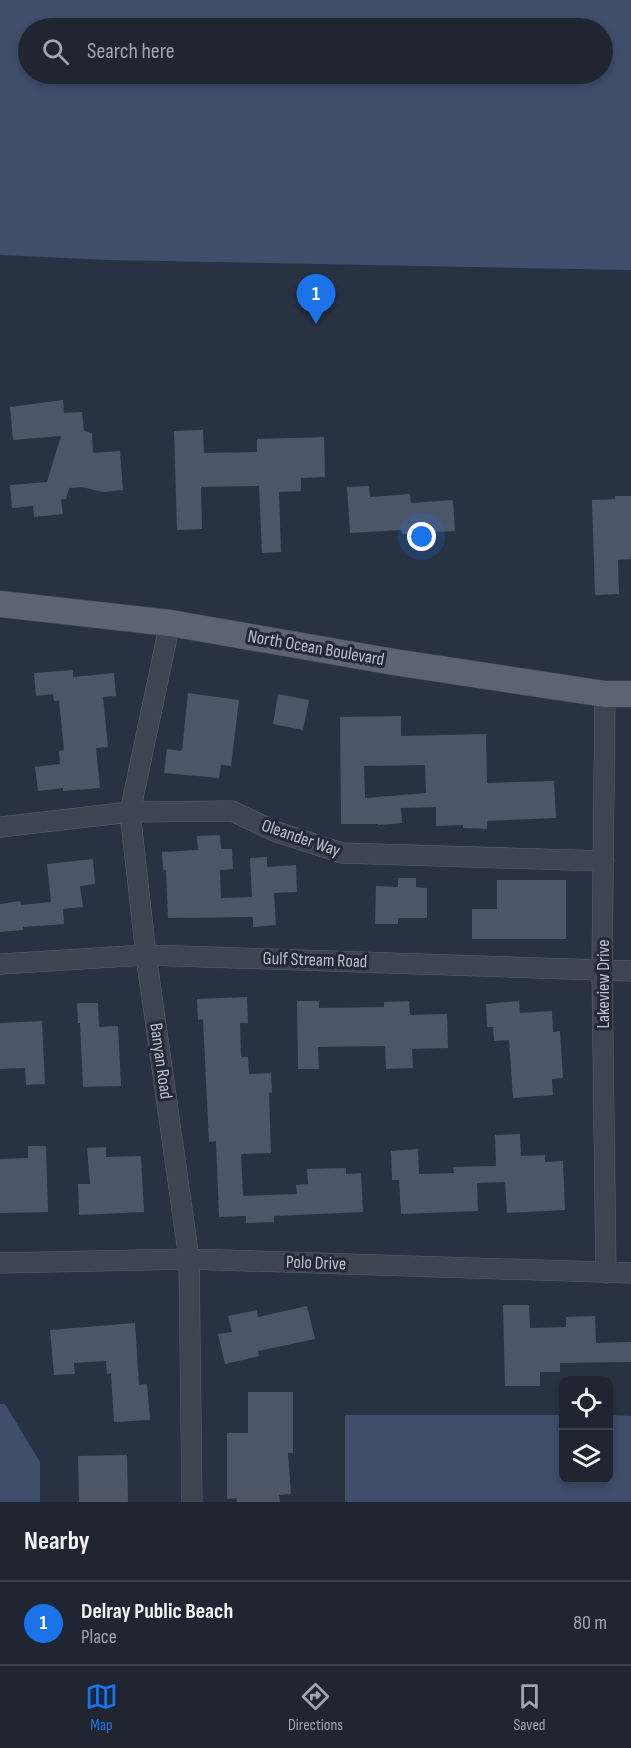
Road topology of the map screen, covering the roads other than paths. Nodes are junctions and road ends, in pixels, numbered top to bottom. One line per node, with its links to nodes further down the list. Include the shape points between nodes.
1 (0, 604): 2 (main road, North Ocean Boulevard)
2 (170, 623): 3 (main road, North Ocean Boulevard); 5 (street, Banyan Road)
3 (605, 694): 4 (main road, North Ocean Boulevard); 7 (street, Lakeview Drive)
4 (631, 694)
5 (130, 812): 6 (street, Oleander Way); 7 (street, Oleander Way, via 232,812 342,854); 8 (street, Banyan Road)
6 (0, 829)
7 (604, 861): 10 (street, Lakeview Drive)
8 (146, 955): 9 (street, Gulf Stream Road); 10 (street, Gulf Stream Road); 12 (street, Banyan Road)
9 (0, 964)
10 (602, 969): 11 (street, Gulf Stream Road); 14 (street, Lakeview Drive)
11 (631, 971)
12 (189, 1259): 13 (street, Polo Drive); 14 (street, Polo Drive); 16 (street, Banyan Road)
13 (0, 1263)
14 (606, 1273): 15 (street, Polo Drive)
15 (631, 1273)
16 (192, 1502)

